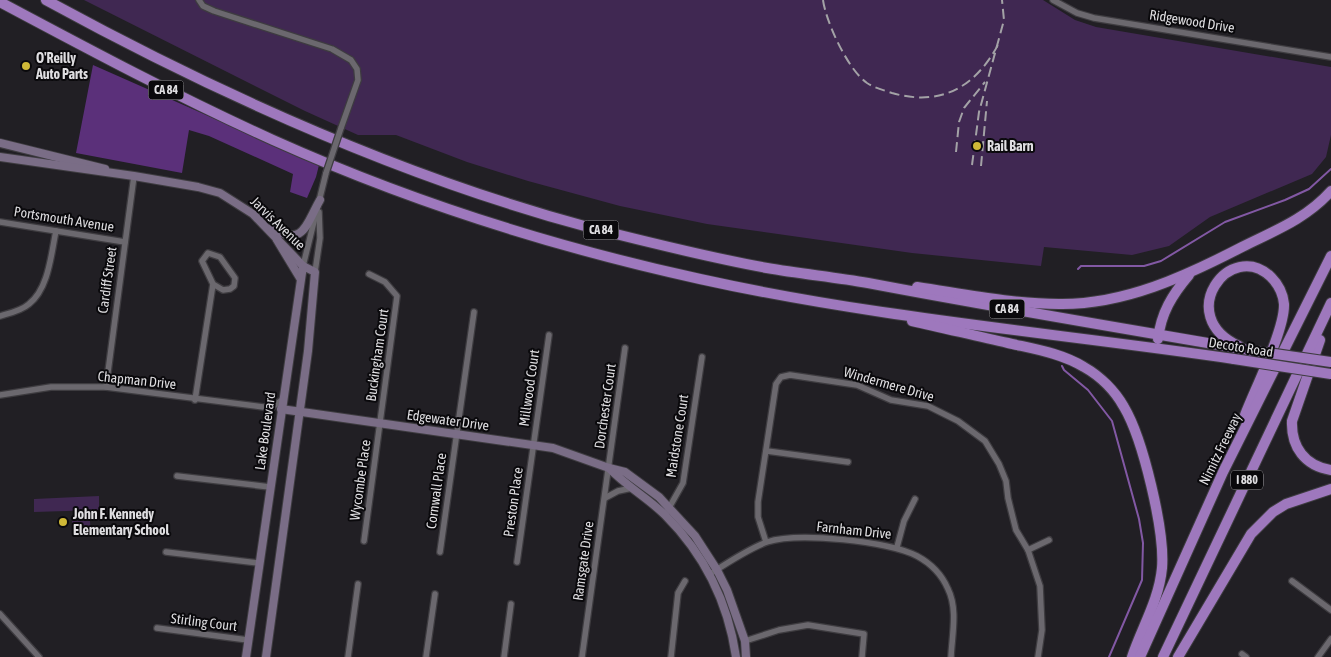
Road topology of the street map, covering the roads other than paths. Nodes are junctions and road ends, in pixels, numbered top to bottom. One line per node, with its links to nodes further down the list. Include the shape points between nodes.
1 (46, 0): 6 (highway, CA 84)
2 (52, 0): 6 (highway)
3 (199, 0): 12 (street, Lake Boulevard, bridge, via 214,11 332,48 352,60 358,80)
4 (1053, 0): 7 (street, Ridgewood Drive, via 1094,18)
5 (0, 2): 28 (highway, CA 84, via 120,67 224,118 336,167 431,202 520,232 638,265)
6 (92, 25): 25 (highway, CA 84, via 288,120 472,191 655,244 769,268)
7 (1331, 57)
8 (0, 143): 10 (street, Jarvis Avenue)
9 (0, 157): 10 (street, Jarvis Avenue)
10 (134, 176): 15 (street, Jarvis Avenue, via 220,193 237,202); 18 (street, Cardiff Street)
11 (1331, 192): 23 (highway, via 1290,224)
12 (320, 200): 13 (street, Lake Boulevard); 15 (street, via 300,234 288,237)
13 (318, 211): 20 (street, Lake Boulevard); 21 (street, Lake Boulevard, via 320,238)
14 (0, 222): 16 (street, Portsmouth Avenue)
15 (269, 228): 17 (street, Jarvis Avenue)
16 (56, 231): 18 (street, Portsmouth Avenue); 31 (street, via 39,294 22,309)
17 (276, 240): 20 (street, Jarvis Avenue, via 285,244); 24 (street)
18 (125, 242): 40 (street, Cardiff Street)
19 (1331, 256): 54 (highway, Nimitz Freeway / I 880)
20 (303, 266): 21 (street, Jarvis Avenue); 24 (street, Lake Boulevard)
21 (315, 272): 45 (street, Lake Boulevard)
22 (369, 274): 47 (street, Buckingham Court, via 385,282 397,296)
23 (1189, 274): 25 (highway, via 1118,297 1061,304 1018,302 897,284); 32 (highway, via 1167,304)
24 (300, 278): 43 (street, Lake Boulevard)
25 (866, 283): 32 (highway, CA 84)
26 (214, 284): 26 (street, via 223,290 230,289 235,278 220,257 208,253 202,261); 42 (street)
27 (1331, 303): 98 (highway, I 880)
28 (844, 305): 35 (highway, Decoto Road); 96 (highway, via 1054,354 1084,367 1112,391 1124,406 1139,442 1162,544 1158,590)
29 (1331, 308): 53 (highway, via 1292,421 1292,434 1295,447 1302,456 1311,464)
30 (474, 312): 48 (street, Cornwall Place)
31 (0, 316)
32 (1153, 334): 35 (highway); 36 (highway, Decoto Road / CA 84)
33 (549, 335): 49 (street, Millwood Court)
34 (625, 348): 52 (street, Dorchester Court)
35 (1151, 348): 39 (highway, Decoto Road, bridge)
36 (1248, 350): 38 (highway, Decoto Road / CA 84, bridge); 54 (highway, via 1217,330 1208,307 1214,284 1228,272 1245,267 1267,274 1276,282 1282,292 1283,310 1279,328)
37 (702, 357): 61 (street, Maidstone Court, via 683,483)
38 (1331, 362)
39 (1331, 374)
40 (106, 387): 41 (street, Chapman Drive, via 51,387); 42 (street, Chapman Drive)
41 (0, 395)
42 (195, 400): 44 (street, Chapman Drive)
43 (282, 400): 44 (street); 46 (street, Lake Boulevard)
44 (271, 408): 46 (street)
45 (300, 412): 46 (street, Edgewater Drive); 47 (street, Edgewater Drive); 85 (street, Lake Boulevard)
46 (280, 414): 56 (street, Lake Boulevard)
47 (380, 423): 48 (street, Edgewater Drive); 63 (street, Wycombe Place)
48 (457, 434): 49 (street, Edgewater Drive); 68 (street, Cornwall Place)
49 (533, 444): 52 (street, Edgewater Drive, via 572,453); 69 (street, Preston Place)
50 (766, 451): 51 (street); 64 (street, Windermere Drive, via 758,502 758,517); 66 (street, Windermere Drive, via 776,384 786,375 857,384 891,400 928,406 958,421 984,441 1006,481 1016,530)
51 (848, 462)
52 (609, 468): 57 (street, Edgewater Drive); 59 (street, Ramsgate Drive); 61 (street, Edgewater Drive, via 625,472 659,497)
53 (1331, 470)
54 (1223, 472): 97 (highway, Nimitz Freeway / I 880)
55 (177, 476): 56 (street)
56 (270, 487): 70 (street, Lake Boulevard)
57 (632, 488): 59 (street); 61 (street, Edgewater Drive)
58 (1331, 488): 99 (highway, via 1286,504 1251,534)
59 (605, 498): 89 (street, Ramsgate Drive)
60 (915, 499): 65 (street)
61 (668, 512): 71 (street, Edgewater Drive, via 695,536)
62 (1049, 540): 66 (street)
63 (364, 541)
64 (766, 542): 65 (street, Farnham Drive, via 818,538); 71 (street, Farnham Drive)
65 (896, 547): 94 (street, Farnham Drive, via 934,568 949,590 954,615)
66 (1028, 550): 95 (street, Windermere Drive, via 1040,586 1042,630)
67 (166, 552): 70 (street)
68 (440, 552)
69 (517, 562)
70 (258, 563): 81 (street, Lake Boulevard)
71 (714, 572): 82 (street, Edgewater Drive, via 730,597); 91 (street, Edgewater Drive)
72 (685, 580): 90 (street, via 678,593)
73 (1292, 581): 77 (street)
74 (358, 584): 86 (street)
75 (435, 594): 87 (street)
76 (511, 604): 88 (street)
77 (1331, 610)
78 (0, 614): 83 (street)
79 (157, 628): 81 (street, Stirling Court)
80 (1331, 639): 100 (street)
81 (248, 640): 84 (street, Lake Boulevard)
82 (745, 641): 92 (street, Edgewater Drive); 93 (street, via 808,624 864,634)
83 (39, 657)
84 (246, 657)
85 (266, 657)
86 (348, 657)
87 (426, 657)
88 (504, 657)
89 (582, 657)
90 (671, 657)
91 (736, 657)
92 (746, 657)
93 (862, 657)
94 (950, 657)
95 (1038, 657)
96 (1132, 657)
97 (1140, 657)
98 (1163, 657)
99 (1178, 657)
100 (1318, 657)

